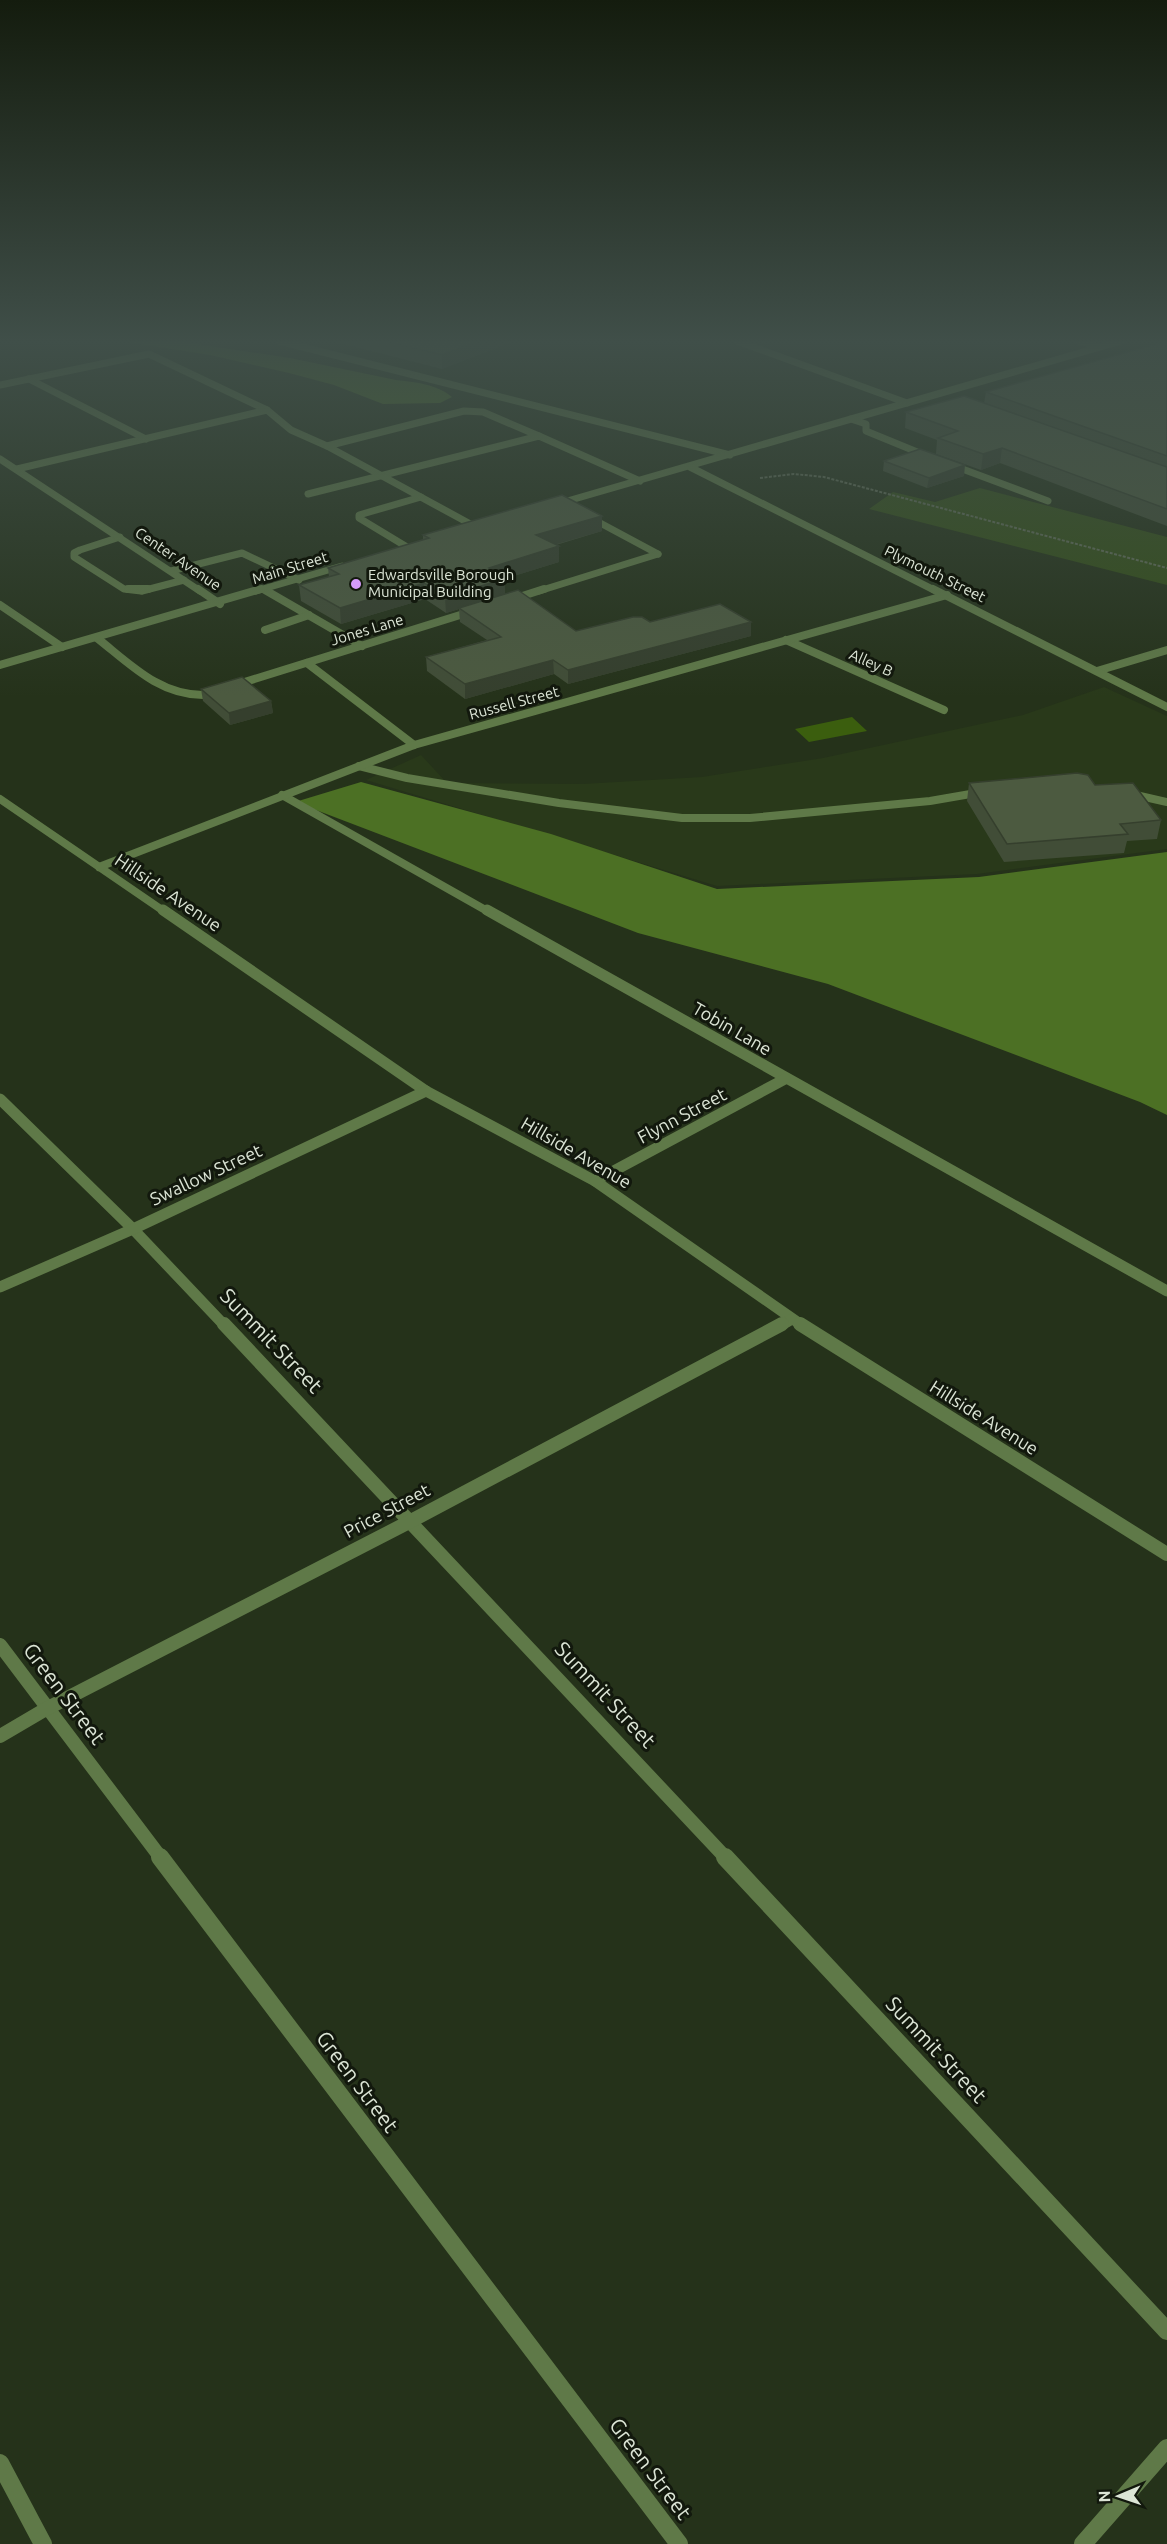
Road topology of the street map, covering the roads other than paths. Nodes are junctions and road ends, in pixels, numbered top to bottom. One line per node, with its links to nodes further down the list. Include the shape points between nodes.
1 (1, 460): 9 (street, Center Avenue)
2 (57, 460): 9 (street)
3 (353, 460): 10 (street)
4 (443, 460): 10 (street)
5 (592, 460): 11 (street)
6 (714, 460): 8 (street)
7 (938, 460): 14 (street)
8 (690, 467): 11 (street); 31 (street, Plymouth Street)
9 (17, 469): 22 (street, Center Avenue)
10 (381, 475): 12 (street); 13 (street)
11 (640, 481): 15 (street)
12 (308, 494)
13 (421, 497): 20 (street); 24 (street, via 359,514 359,518)
14 (1048, 501)
15 (561, 502): 16 (street); 17 (street)
16 (550, 506)
17 (571, 508)
18 (580, 513): 32 (street, via 658,554)
19 (485, 523): 20 (street)
20 (474, 526): 21 (street)
21 (463, 530)
22 (120, 537): 27 (street, Center Avenue); 28 (street, via 80,550 74,557 124,589 142,591)
23 (418, 543): 24 (street)
24 (407, 547): 25 (street)
25 (397, 550)
26 (353, 563): 29 (street, Main Street)
27 (171, 571): 28 (street, Center Avenue); 29 (street, via 242,553)
28 (184, 580): 33 (street, Center Avenue)
29 (299, 580): 30 (street, Main Street)
30 (265, 590): 33 (street, Main Street); 36 (street)
31 (946, 595): 39 (street, Russell Street); 45 (street, Plymouth Street)
32 (500, 603)
33 (220, 604): 38 (street, Main Street)
34 (0, 605): 41 (street)
35 (477, 610): 40 (street, Jones Lane)
36 (309, 615): 37 (street); 40 (street)
37 (265, 630)
38 (98, 638): 41 (street, Main Street); 43 (street, Jones Lane, via 156,684 184,696 203,695)
39 (786, 640): 47 (street, Alley B); 48 (street, Russell Street)
40 (362, 646): 43 (street, Jones Lane)
41 (62, 647): 44 (street, Main Street)
42 (1167, 650): 45 (street)
43 (307, 663): 48 (street)
44 (0, 665)
45 (1097, 671): 46 (street, Plymouth Street)
46 (1167, 707)
47 (944, 710)
48 (414, 745): 49 (street, Russell Street)
49 (359, 766): 50 (street, via 407,778 559,803 682,818 750,818 930,801); 52 (street, Russell Street)
50 (993, 790)
51 (1113, 790): 54 (street)
52 (282, 795): 55 (street, Russell Street); 56 (street, Tobin Lane)
53 (0, 799): 55 (street, Hillside Avenue)
54 (1167, 802)
55 (99, 867): 57 (street, Hillside Avenue)
56 (785, 1080): 59 (street, Flynn Street); 62 (street, Tobin Lane)
57 (426, 1091): 59 (street, Hillside Avenue); 60 (street, Swallow Street)
58 (0, 1100): 60 (street, Summit Street)
59 (595, 1181): 63 (street, Hillside Avenue)
60 (133, 1229): 61 (street, Swallow Street); 64 (street, Summit Street)
61 (0, 1287)
62 (1167, 1291)
63 (792, 1319): 64 (street, Price Street); 65 (street, Hillside Avenue)
64 (411, 1521): 67 (street, Price Street); 69 (street, Summit Street)
65 (1167, 1554)
66 (0, 1645): 67 (street, Green Street)
67 (46, 1709): 68 (street, Price Street); 73 (street, Green Street)
68 (0, 1736)
69 (1167, 2331)
70 (1167, 2448): 74 (street)
71 (0, 2463): 72 (street)
72 (43, 2544)
73 (679, 2544)
74 (1083, 2544)

